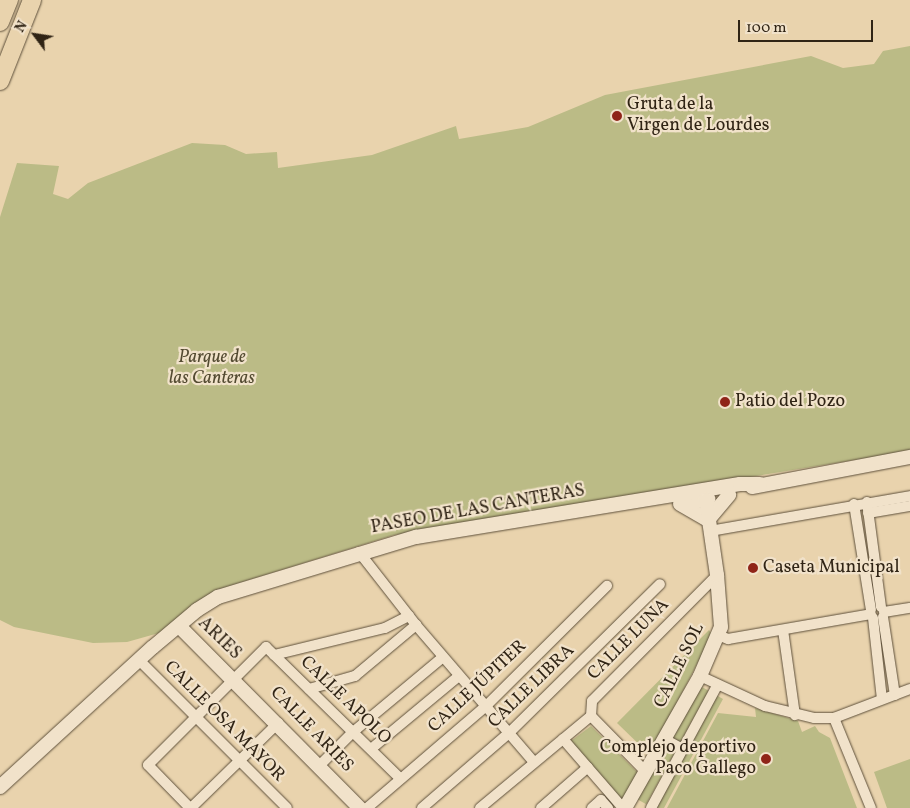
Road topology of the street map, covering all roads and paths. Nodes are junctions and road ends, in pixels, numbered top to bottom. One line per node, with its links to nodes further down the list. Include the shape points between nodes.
1 (9, 0): 3 (highway)
2 (32, 0): 4 (highway)
3 (0, 22)
4 (0, 81)
5 (910, 457): 6 (street)
6 (732, 491): 8 (street); 9 (street); 14 (street)
7 (910, 496): 12 (street)
8 (681, 499): 9 (street); 14 (street); 15 (street, PASEO DE LAS CANTERAS, via 416,537)
9 (706, 500): 14 (street, CALLE SOL)
10 (854, 504): 12 (street); 13 (street); 14 (street)
11 (910, 506): 12 (street)
12 (868, 510): 13 (street); 20 (street)
13 (856, 518): 20 (street)
14 (709, 526): 16 (street, CALLE SOL)
15 (359, 552): 21 (street); 23 (street, PASEO DE LAS CANTERAS, via 218,598)
16 (717, 575): 25 (street, CALLE SOL, via 721,621); 40 (street, CALLE LUNA, via 592,701)
17 (660, 584): 44 (street, CALLE LIBRA)
18 (607, 586): 37 (street, CALLE JÚPITER)
19 (910, 608): 20 (street)
20 (877, 613): 24 (street); 35 (street); 36 (street)
21 (409, 616): 22 (street); 26 (street, via 385,628)
22 (416, 625): 27 (street); 33 (street, via 355,676)
23 (179, 626): 28 (street, PASEO DE LAS CANTERAS); 31 (street, ARIES)
24 (783, 630): 25 (street, via 728,639); 38 (street)
25 (718, 636): 30 (street, CALLE SOL)
26 (274, 655): 31 (street, CALLE APOLO, via 266,647); 33 (street, CALLE APOLO)
27 (443, 657): 29 (street); 43 (street)
28 (138, 660): 39 (street, CALLE OSA MAYOR); 55 (street, PASEO DE LAS CANTERAS)
29 (458, 676): 37 (street); 47 (street)
30 (700, 676): 32 (street); 46 (street, CALLE SOL)
31 (234, 679): 39 (street); 42 (street, CALLE ARIES)
32 (717, 686): 38 (street); 48 (street)
33 (309, 689): 43 (street, CALLE APOLO)
34 (910, 689): 35 (street)
35 (895, 694): 36 (street)
36 (882, 699): 41 (street)
37 (485, 707): 44 (street); 54 (street, CALLE JÚPITER)
38 (795, 715): 41 (street)
39 (197, 716): 49 (street, CALLE OSA MAYOR); 58 (street, via 148,765)
40 (592, 716): 45 (street); 53 (street)
41 (834, 718): 68 (street)
42 (278, 723): 49 (street); 51 (street, CALLE ARIES)
43 (354, 732): 47 (street, CALLE APOLO); 51 (street)
44 (509, 733): 50 (street); 62 (street, CALLE LIBRA)
45 (563, 739): 50 (street); 52 (street)
46 (664, 740): 48 (street); 53 (street, CALLE SOL)
47 (371, 749): 54 (street, CALLE APOLO)
48 (683, 749): 67 (street)
49 (241, 760): 58 (street); 59 (street, CALLE OSA MAYOR)
50 (534, 762): 63 (street)
51 (319, 766): 60 (street, CALLE ARIES)
52 (588, 767): 56 (street); 64 (street)
53 (646, 771): 66 (street, CALLE SOL)
54 (400, 778): 61 (street, CALLE JÚPITER)
55 (0, 787)
56 (610, 793): 57 (street); 66 (street)
57 (605, 804): 65 (street)
58 (191, 808)
59 (287, 808)
60 (360, 808)
61 (367, 808)
62 (422, 808)
63 (480, 808)
64 (541, 808)
65 (592, 808)
66 (624, 808)
67 (651, 808)
68 (871, 808)

